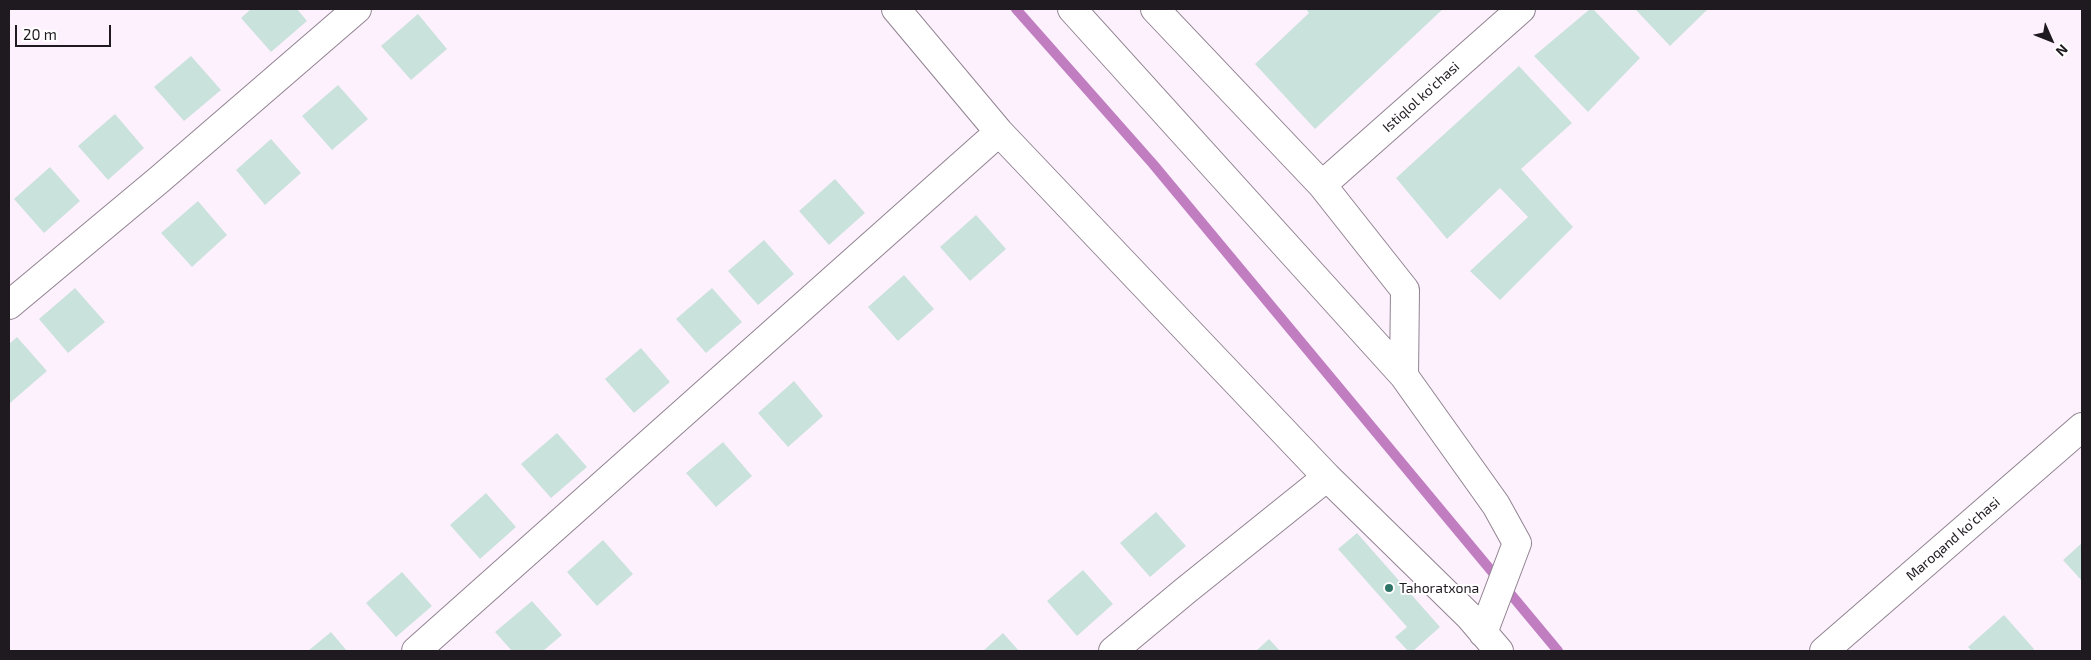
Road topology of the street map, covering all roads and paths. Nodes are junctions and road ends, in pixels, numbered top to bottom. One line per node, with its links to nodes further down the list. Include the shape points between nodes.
1 (357, 9): 8 (street)
2 (896, 9): 6 (street)
3 (1072, 9): 9 (street)
4 (1155, 9): 7 (street)
5 (1521, 9): 7 (street, Istiqlol ko'chasi)
6 (999, 132): 11 (street); 13 (street)
7 (1322, 185): 9 (street, via 1405,290)
8 (9, 304)
9 (1404, 376): 12 (street, via 1496,505 1517,543)
10 (2082, 427): 15 (street, Maroqand ko'chasi)
11 (1327, 477): 12 (street, via 1469,616); 14 (street)
12 (1491, 642)
13 (416, 651)
14 (1113, 651)
15 (1824, 651)

